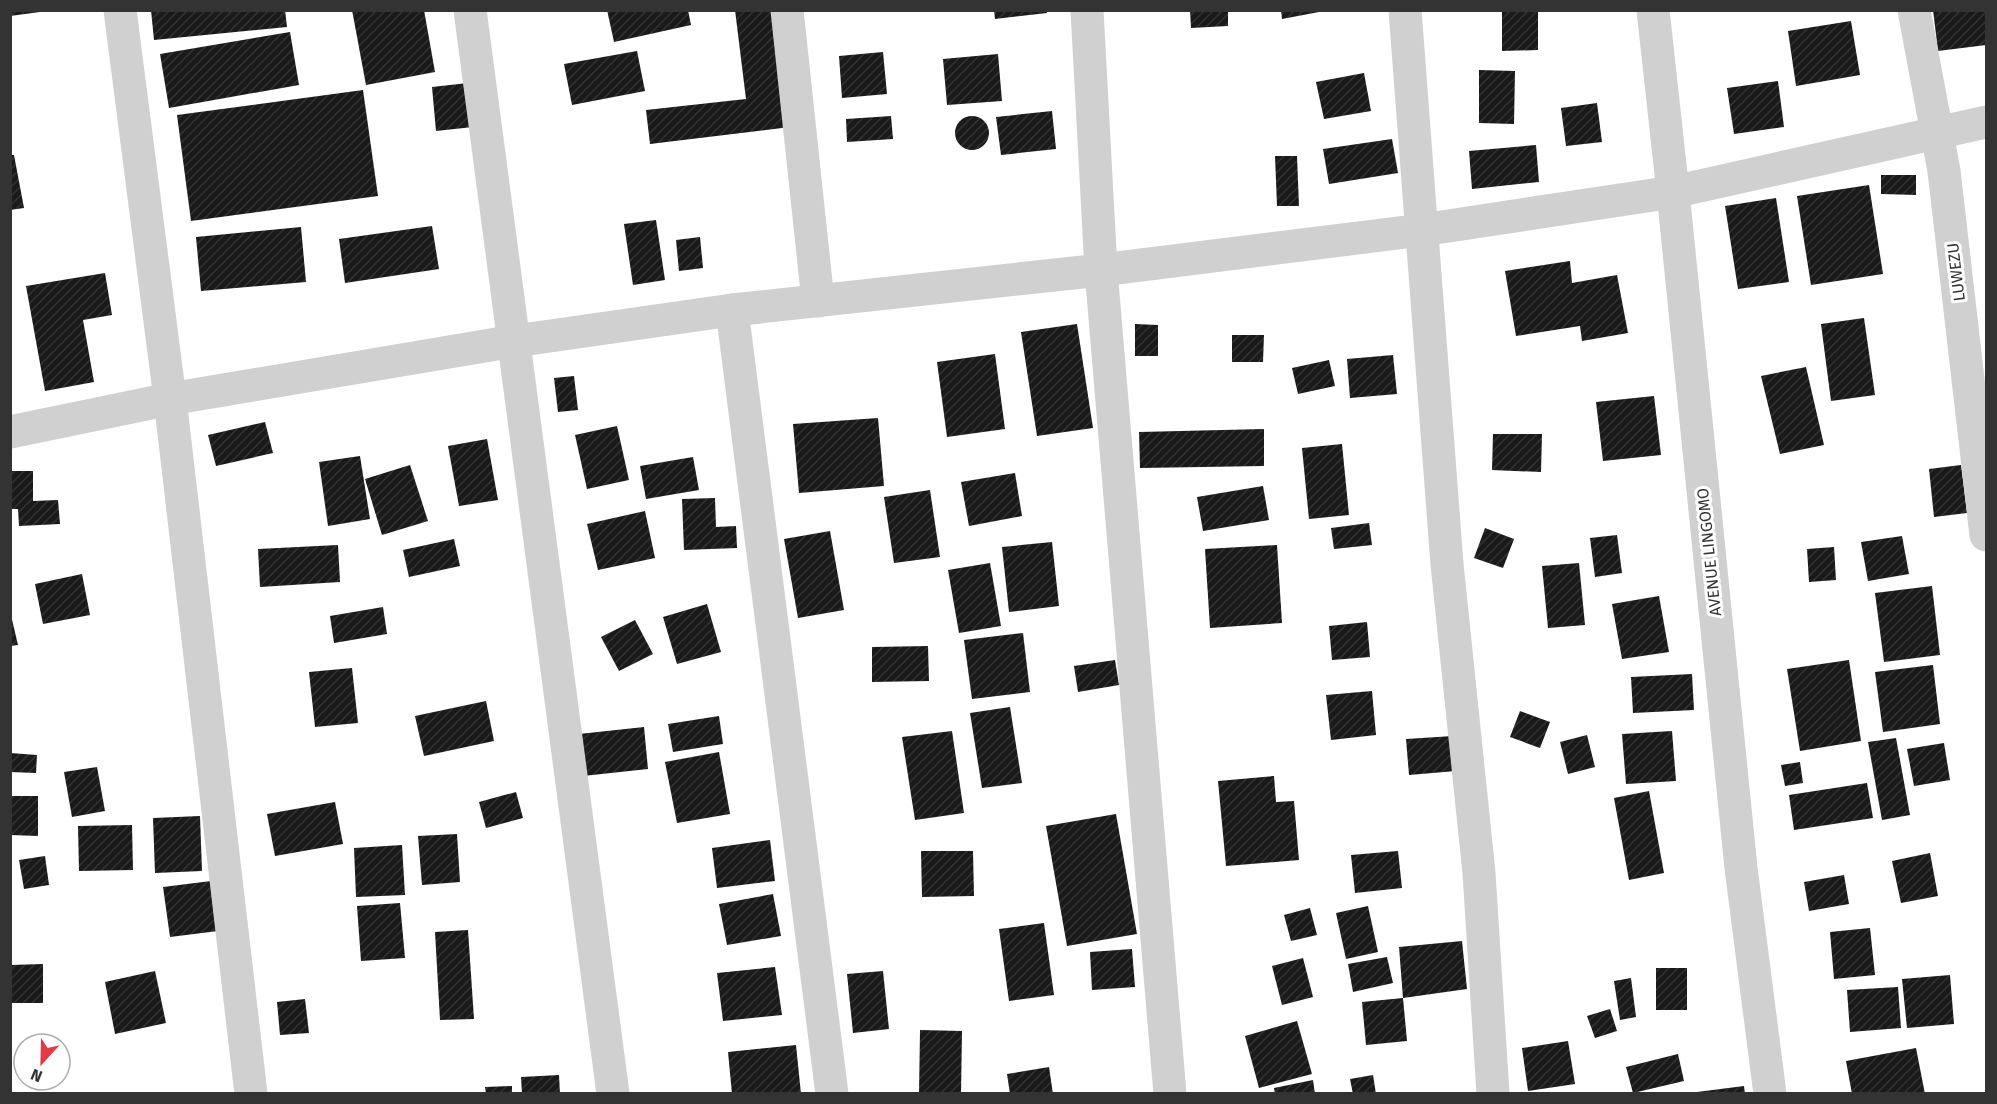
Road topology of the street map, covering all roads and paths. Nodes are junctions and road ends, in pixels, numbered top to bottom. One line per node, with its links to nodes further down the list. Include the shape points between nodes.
1 (120, 10): 16 (street)
2 (470, 10): 15 (street)
3 (787, 10): 13 (street)
4 (1087, 10): 12 (street)
5 (1405, 10): 11 (street)
6 (1653, 10): 10 (street, AVENUE LINGOMO)
7 (1914, 10): 9 (street, LUWEZU)
8 (1986, 122): 9 (street)
9 (1937, 133): 10 (street); 18 (street, LUWEZU)
10 (1673, 192): 11 (street); 24 (street, AVENUE LINGOMO, via 1741,868)
11 (1422, 231): 12 (street); 23 (street, via 1447,564 1479,873)
12 (1101, 270): 13 (street); 22 (street)
13 (818, 301): 14 (street)
14 (732, 310): 15 (street); 21 (street)
15 (515, 341): 16 (street); 20 (street)
16 (170, 399): 17 (street); 19 (street)
17 (10, 432)
18 (1986, 535)
19 (251, 1094)
20 (613, 1094)
21 (832, 1094)
22 (1170, 1094)
23 (1493, 1094)
24 (1770, 1094)

